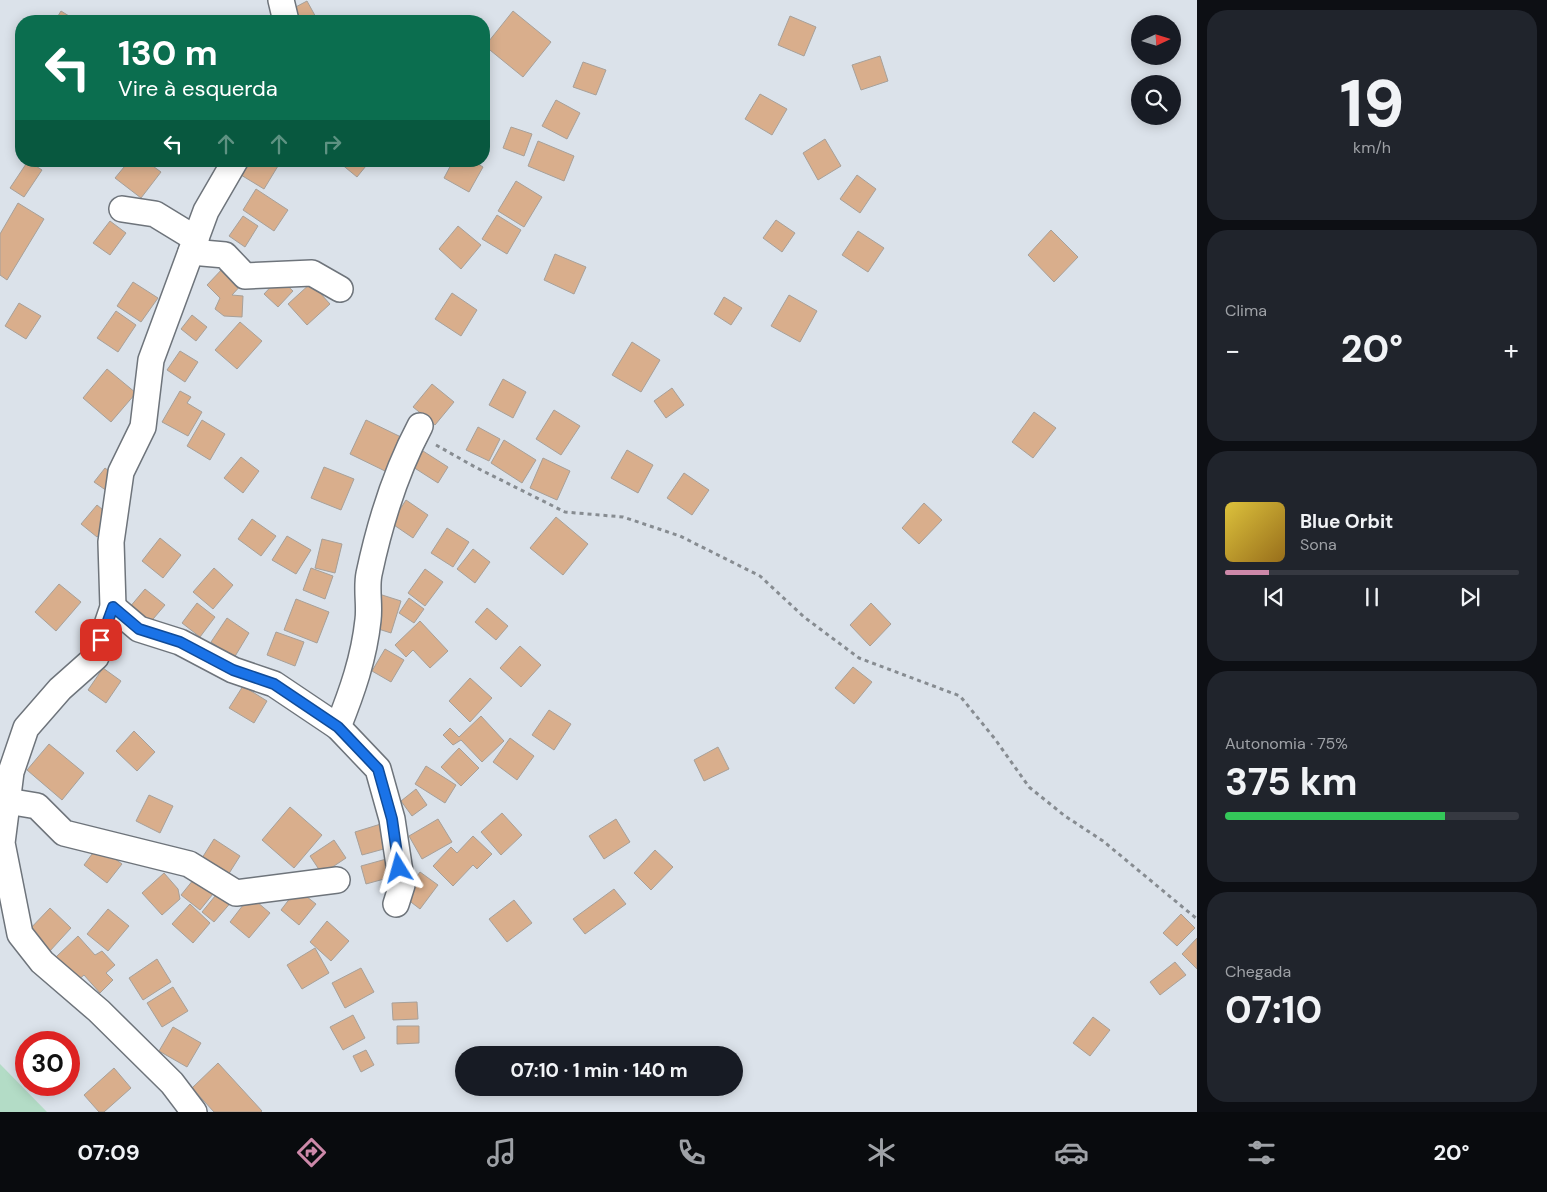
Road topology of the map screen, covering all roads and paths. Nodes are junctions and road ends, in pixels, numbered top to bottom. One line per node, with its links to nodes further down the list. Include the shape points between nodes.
1 (281, 0): 2 (street)
2 (285, 15)
3 (232, 167): 5 (street, via 206,211)
4 (122, 210): 5 (street, via 155,214)
5 (193, 246): 6 (street, via 225,255 245,276 312,273); 8 (street, via 151,360 143,427 120,472 111,542)
6 (340, 289)
7 (418, 430): 9 (street, via 403,457 388,499 368,577 370,608 365,646 354,688); 13 (path, via 475,468 565,512 623,517 680,536 760,576 804,617 859,658 960,696 995,738 1029,787 1103,841)
8 (113, 607): 9 (street, via 139,629 180,642 233,670 274,684); 10 (street, via 96,657 60,689 26,728 11,772)
9 (338, 727): 12 (street, via 378,769 392,819 402,884)
10 (7, 801): 11 (street, via 37,806 64,833 189,864 236,893); 14 (street, via 2,843 20,934 42,962 99,1011 172,1083)
11 (336, 880)
12 (396, 904)
13 (1197, 919)
14 (194, 1112)

